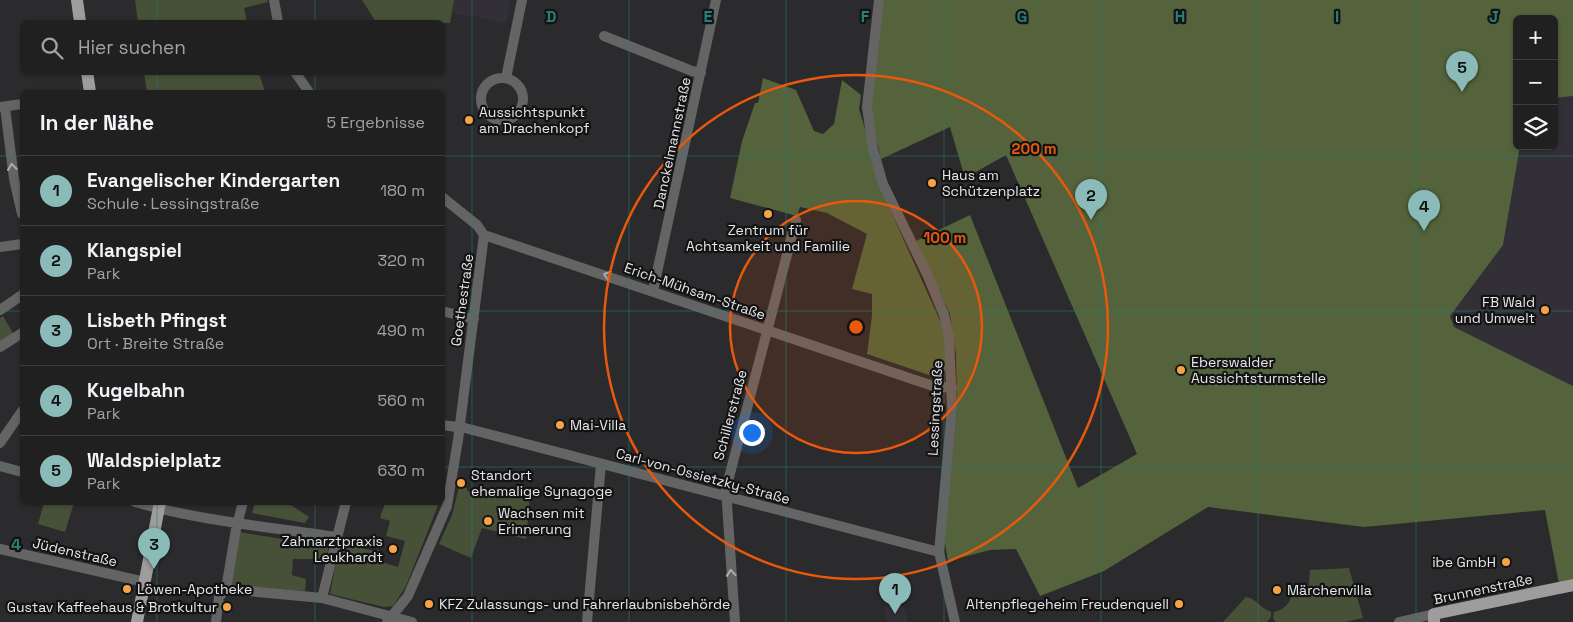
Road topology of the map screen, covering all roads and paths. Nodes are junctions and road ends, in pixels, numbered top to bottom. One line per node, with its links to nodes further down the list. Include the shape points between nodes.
1 (77, 0): 6 (main road)
2 (274, 0): 7 (street)
3 (522, 0): 12 (street)
4 (716, 0): 9 (street, Danckelmannstraße)
5 (879, 0): 31 (street, Lessingstraße, via 867,107 869,125 883,184 944,315 952,354)
6 (80, 20)
7 (278, 20)
8 (604, 36): 9 (street)
9 (701, 73): 23 (street, Danckelmannstraße)
10 (87, 75): 13 (main road)
11 (296, 75): 14 (street)
12 (506, 78): 12 (street, via 491,80 481,99 486,112 498,119 512,117 522,106 518,86)
13 (90, 90)
14 (308, 90)
15 (20, 104): 16 (street)
16 (2, 107): 18 (street, one-way to 16)
17 (445, 199): 20 (street, Erich-Mühsam-Straße)
18 (20, 205)
19 (796, 220): 28 (street, Schillerstraße)
20 (484, 234): 23 (street, Erich-Mühsam-Straße, one-way to 20); 27 (street, Goethestraße)
21 (20, 244): 22 (street)
22 (0, 247)
23 (653, 291): 28 (street, Erich-Mühsam-Straße)
24 (20, 296): 25 (street)
25 (0, 310)
26 (445, 312): 27 (street)
27 (474, 320): 34 (street, Goethestraße)
28 (767, 330): 31 (street, Erich-Mühsam-Straße, via 933,386); 39 (street, Schillerstraße)
29 (20, 334): 30 (street)
30 (0, 347)
31 (952, 388): 46 (street, Lessingstraße)
32 (20, 413): 35 (street)
33 (445, 425): 34 (street, Carl-von-Ossietzky-Straße)
34 (459, 427): 36 (street, Carl-von-Ossietzky-Straße); 52 (street, Goethestraße, via 446,506 408,596)
35 (0, 443)
36 (601, 464): 39 (street, Carl-von-Ossietzky-Straße); 56 (street)
37 (0, 466): 38 (street)
38 (20, 471)
39 (725, 496): 46 (street, Carl-von-Ossietzky-Straße); 57 (street, Schillerstraße, one-way to 39)
40 (242, 505): 43 (street)
41 (345, 505): 44 (street)
42 (159, 506): 43 (street); 47 (main road)
43 (237, 523): 44 (street); 49 (street)
44 (336, 537): 50 (street)
45 (0, 549): 47 (street, Jüdenstraße)
46 (939, 552): 58 (street, Lessingstraße)
47 (144, 582): 53 (main road)
48 (1573, 585): 51 (main road, Brunnenstraße)
49 (226, 589): 50 (street); 54 (street, via 220,597)
50 (322, 598): 52 (street)
51 (1434, 618): 59 (street, Brunnenstraße)
52 (390, 619): 55 (street)
53 (137, 622)
54 (216, 622)
55 (412, 622)
56 (587, 622)
57 (735, 622)
58 (955, 622)
59 (1399, 622)

